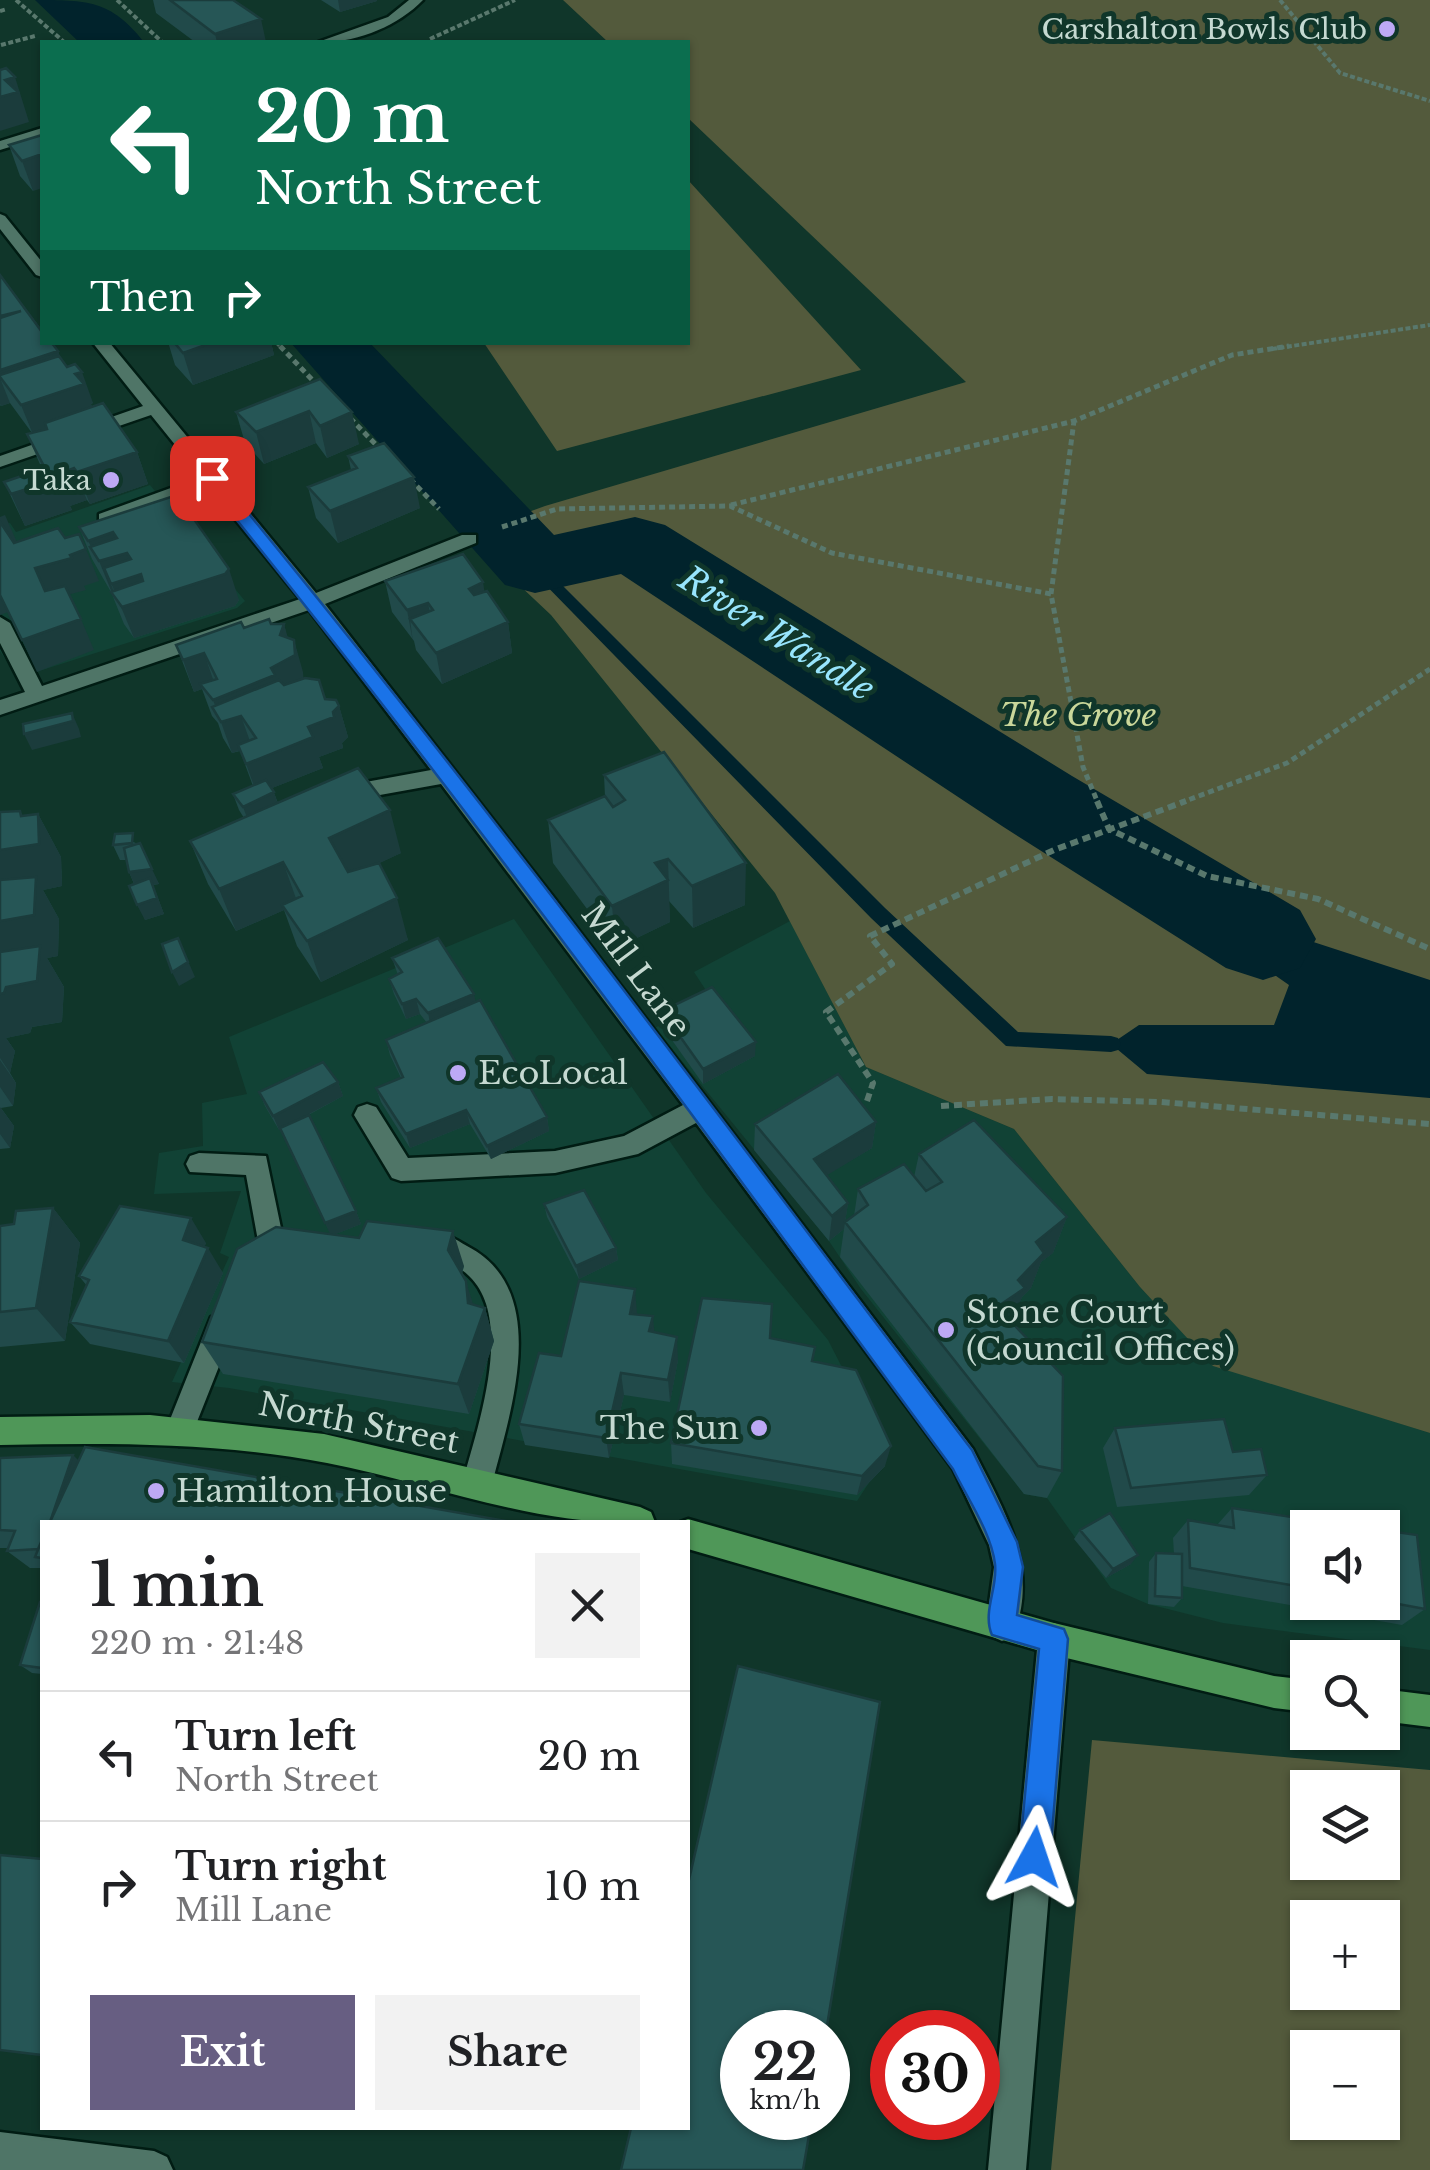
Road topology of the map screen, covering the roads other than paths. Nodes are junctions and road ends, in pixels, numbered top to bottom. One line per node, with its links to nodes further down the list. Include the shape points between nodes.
1 (417, 0): 2 (street, via 393,20)
2 (331, 40)
3 (40, 133): 4 (street)
4 (0, 146)
5 (0, 218): 6 (street)
6 (8, 240): 7 (street)
7 (40, 270)
8 (102, 345): 9 (street, Mill Lane)
9 (154, 408): 10 (street); 11 (street, Mill Lane)
10 (0, 462)
11 (212, 478): 12 (street); 14 (street, Mill Lane)
12 (106, 518)
13 (469, 539): 14 (street)
14 (312, 602): 16 (street); 18 (street, Mill Lane)
15 (0, 624): 16 (street)
16 (37, 696): 17 (street)
17 (0, 708)
18 (446, 775): 19 (street); 20 (street, Mill Lane)
19 (327, 801)
20 (700, 1108): 21 (street, via 629,1146 555,1162 401,1170); 33 (street, Mill Lane, via 963,1460 1010,1567)
21 (367, 1115)
22 (198, 1164): 25 (street, via 258,1164)
23 (400, 1245): 30 (street, via 438,1244 483,1270 503,1317 504,1375)
24 (303, 1246): 25 (street)
25 (273, 1252): 26 (street)
26 (243, 1269)
27 (228, 1306): 29 (street)
28 (0, 1431): 29 (main road, North Street)
29 (179, 1432): 30 (main road, North Street, via 324,1448)
30 (477, 1484): 31 (main road, North Street)
31 (631, 1520)
32 (690, 1535): 33 (main road)
33 (1002, 1625): 34 (main road)
34 (1054, 1639): 35 (main road); 40 (street)
35 (1290, 1694)
36 (1400, 1707): 37 (main road)
37 (1430, 1711)
38 (0, 2151): 39 (street)
39 (154, 2170)
40 (1007, 2170)

